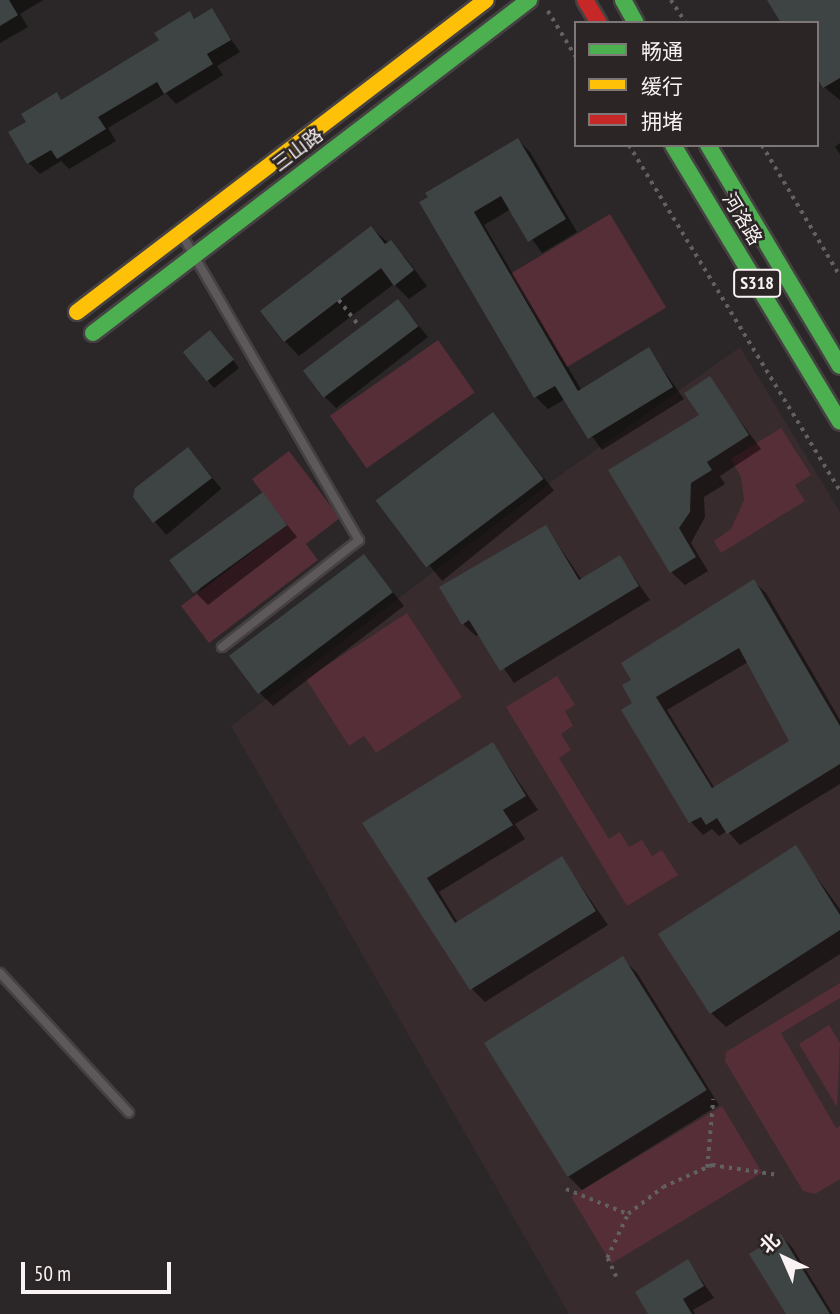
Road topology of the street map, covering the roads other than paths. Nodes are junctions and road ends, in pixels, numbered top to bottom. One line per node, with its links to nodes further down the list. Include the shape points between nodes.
1 (486, 0): 9 (street, 三山路)
2 (529, 0): 10 (street, 三山路)
3 (585, 0): 5 (street)
4 (623, 0): 6 (street)
5 (597, 21)
6 (635, 21)
7 (674, 147): 14 (street, 河洛路 / S318)
8 (709, 147): 13 (street, 河洛路 / S318)
9 (181, 233): 10 (lane); 11 (street, 三山路)
10 (193, 257): 12 (street, 三山路); 15 (lane, via 359,540)
11 (77, 312)
12 (93, 333)
13 (840, 366)
14 (840, 422)
15 (222, 647)
16 (0, 973): 17 (lane)
17 (129, 1113)

